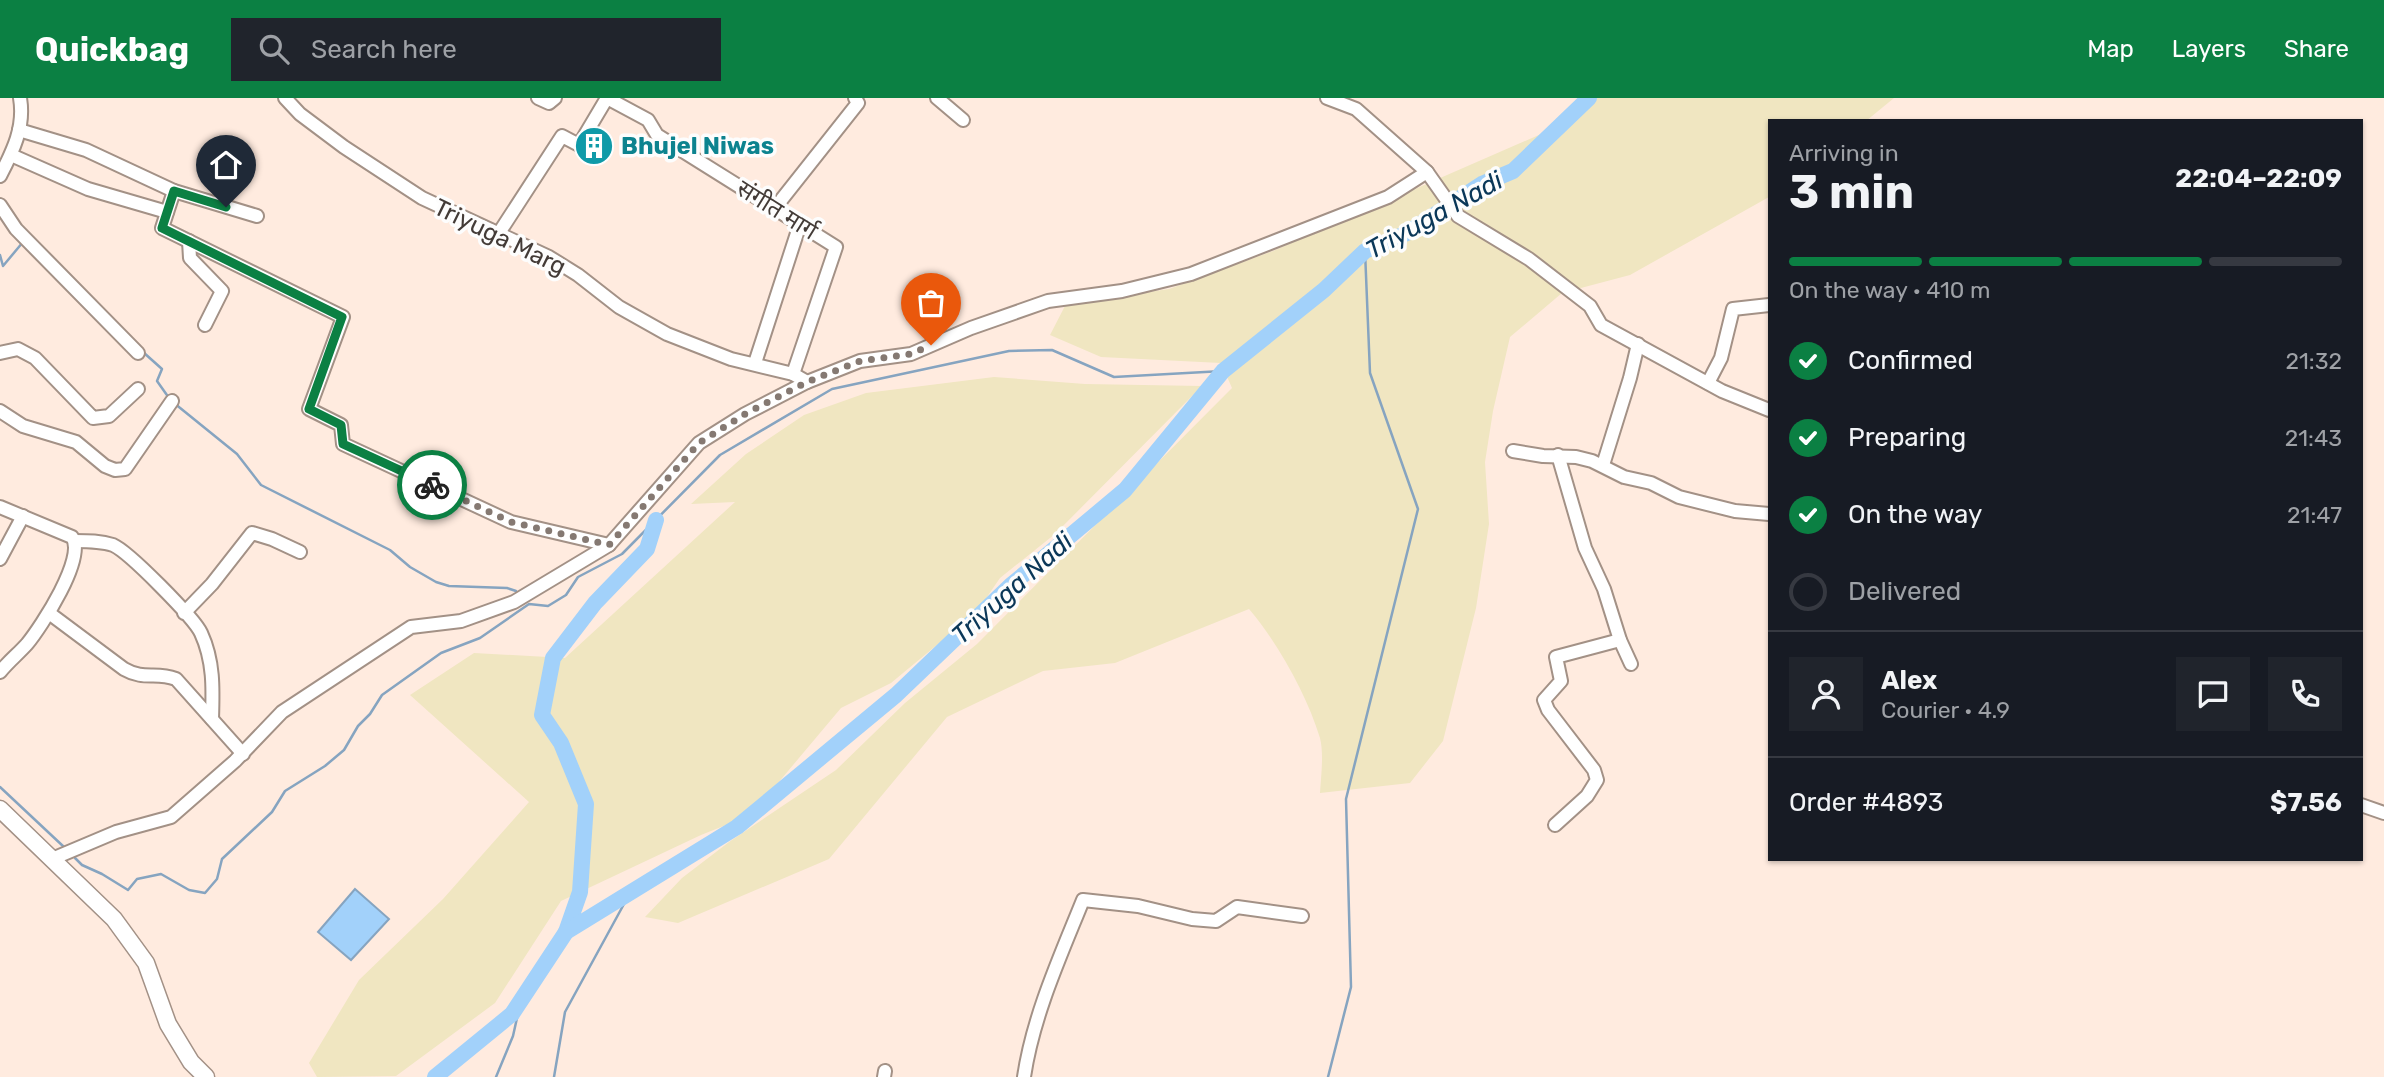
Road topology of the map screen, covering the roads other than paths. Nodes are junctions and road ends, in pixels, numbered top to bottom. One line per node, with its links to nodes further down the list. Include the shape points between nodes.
1 (285, 98): 20 (street, Triyuga Marg, via 333,139 422,198)
2 (538, 98): 3 (street, via 549,103)
3 (555, 98)
4 (607, 98): 16 (street, संगीत मार्ग, via 648,120 657,135); 20 (street, via 579,145 562,136)
5 (855, 98): 16 (street, via 858,103)
6 (937, 98): 9 (street)
7 (1327, 98): 12 (street, via 1356,109)
8 (17, 99): 10 (street, via 22,112)
9 (963, 120)
10 (19, 130): 11 (street); 14 (street, via 86,150)
11 (10, 155): 13 (street); 17 (street, via 88,189)
12 (1427, 172): 24 (street, via 1458,216 1529,259 1590,306 1601,325); 29 (street, via 1388,197 1191,274 1122,292 1048,301 911,354 860,361)
13 (0, 176)
14 (174, 191): 17 (street); 18 (street)
15 (0, 205): 26 (street, via 16,229)
16 (776, 210): 19 (street, संगीत मार्ग)
17 (167, 212): 21 (street, via 162,228)
18 (257, 216)
19 (800, 225): 27 (street); 28 (street, संगीत मार्ग, via 836,247)
20 (499, 233): 27 (street, Triyuga Marg, via 549,257 619,307 667,334 731,359)
21 (189, 241): 23 (street, via 190,258 222,291); 42 (street, via 342,317 309,409 341,425 343,444 511,522)
22 (1768, 305): 30 (street, via 1733,309 1721,358)
23 (205, 326)
24 (1638, 344): 30 (street); 37 (street)
25 (0, 353): 31 (street, via 18,349 35,358 93,418 109,416)
26 (138, 353)
27 (755, 363): 28 (street, Triyuga Marg)
28 (793, 374): 29 (street, Triyuga Marg)
29 (807, 382): 42 (street, via 699,443)
30 (1707, 383): 33 (street)
31 (138, 389)
32 (172, 401): 34 (street, via 125,469 115,470 76,443 23,426)
33 (1768, 410)
34 (0, 411)
35 (1513, 451): 36 (street)
36 (1558, 455): 37 (street); 47 (street, via 1585,548)
37 (1603, 465): 39 (street, via 1686,499)
38 (0, 507): 40 (street)
39 (1768, 514)
40 (23, 516): 41 (street); 44 (street)
41 (75, 541): 45 (street, via 72,564); 46 (street, via 116,547)
42 (609, 545): 51 (street, via 514,602 461,621 411,627 282,712)
43 (300, 552): 46 (street, via 252,533)
44 (0, 559)
45 (49, 613): 49 (street); 50 (street, via 138,677 163,674 176,679)
46 (184, 613): 50 (street, via 200,631 211,660)
47 (1620, 640): 48 (street); 55 (street, via 1556,657 1560,681 1545,700 1548,710 1597,780 1587,796)
48 (1631, 664)
49 (0, 672)
50 (212, 719): 51 (street)
51 (243, 754): 56 (street, via 171,817 116,832)
52 (2363, 806): 54 (street)
53 (0, 809): 56 (main road)
54 (2384, 813)
55 (1555, 825)
56 (52, 859): 58 (main road, via 114,919 146,963 168,1024)
57 (1302, 916): 59 (street, via 1237,907 1216,922 1083,900 1053,975)
58 (206, 1077)
59 (1024, 1077)

